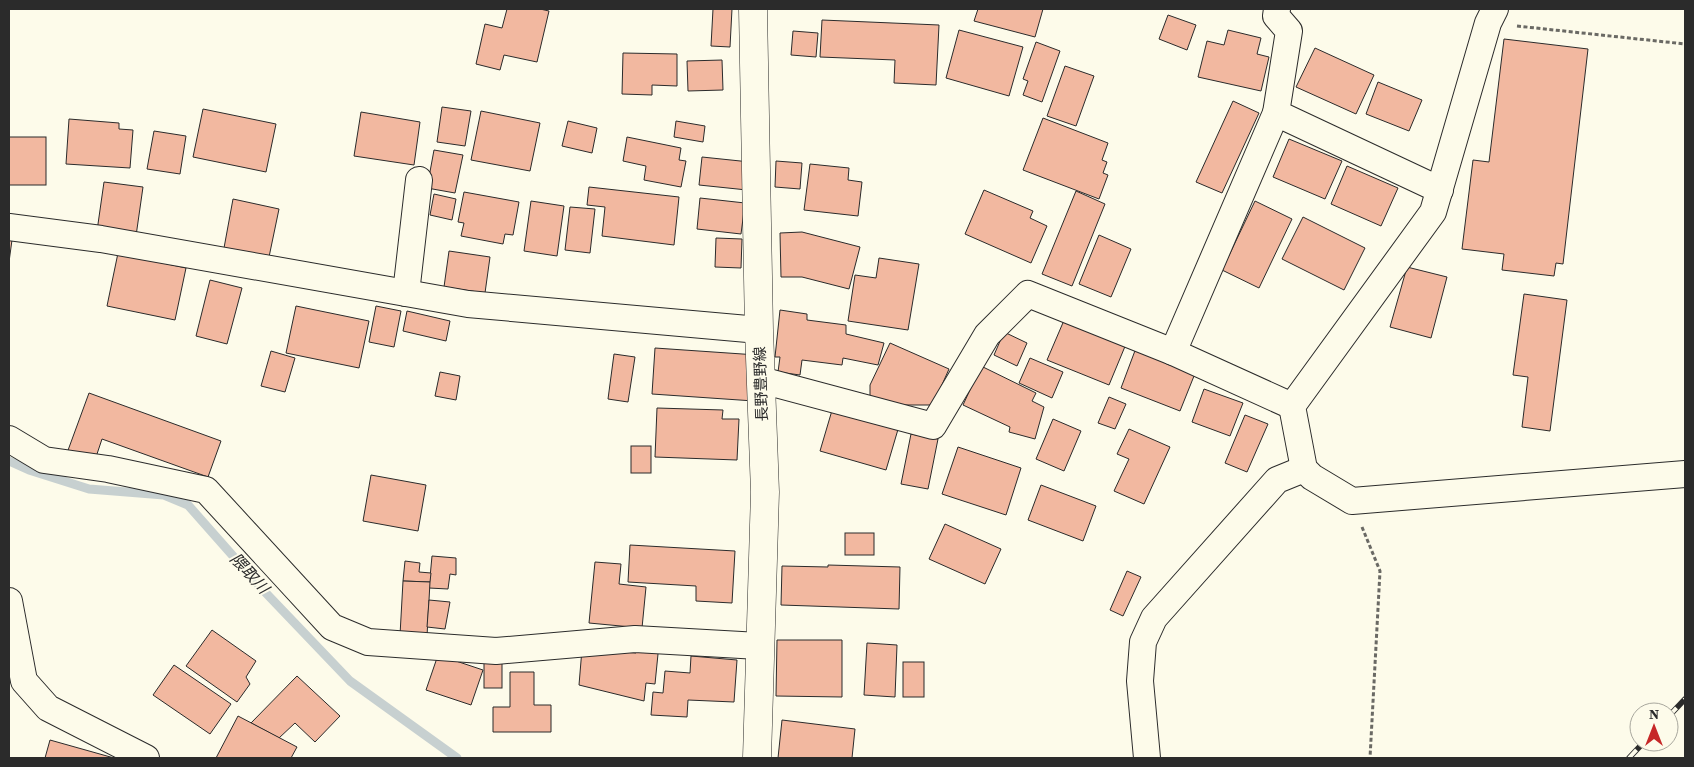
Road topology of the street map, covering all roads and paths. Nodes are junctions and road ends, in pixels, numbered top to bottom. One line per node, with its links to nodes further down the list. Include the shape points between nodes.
1 (753, 9): 10 (main road, 長野豊野線)
2 (1278, 9): 5 (street, via 1276,16 1289,30)
3 (1491, 16): 4 (path); 7 (street)
4 (1685, 44)
5 (1276, 113): 7 (street); 11 (street)
6 (419, 180): 9 (street)
7 (1440, 190): 13 (street, via 1433,212)
8 (9, 226): 9 (street)
9 (406, 293): 10 (street, via 468,304)
10 (759, 330): 12 (main road, 長野豊野線)
11 (1173, 352): 12 (street, via 1028,294 987,335 933,426); 13 (street)
12 (761, 380): 19 (main road, 長野豊野線, via 765,492)
13 (1292, 406): 15 (street)
14 (9, 439): 19 (street, via 44,460 108,469 206,490 332,627 368,642 496,651 635,639)
15 (1304, 469): 17 (street); 22 (street, via 1277,480 1154,618 1143,642 1140,680)
16 (1685, 474): 17 (street)
17 (1352, 501): 23 (path, via 1380,571)
18 (9, 601): 20 (street, via 24,680 48,708)
19 (759, 646): 21 (main road, 長野豊野線)
20 (146, 758)
21 (757, 758)
22 (1147, 758)
23 (1370, 758)

